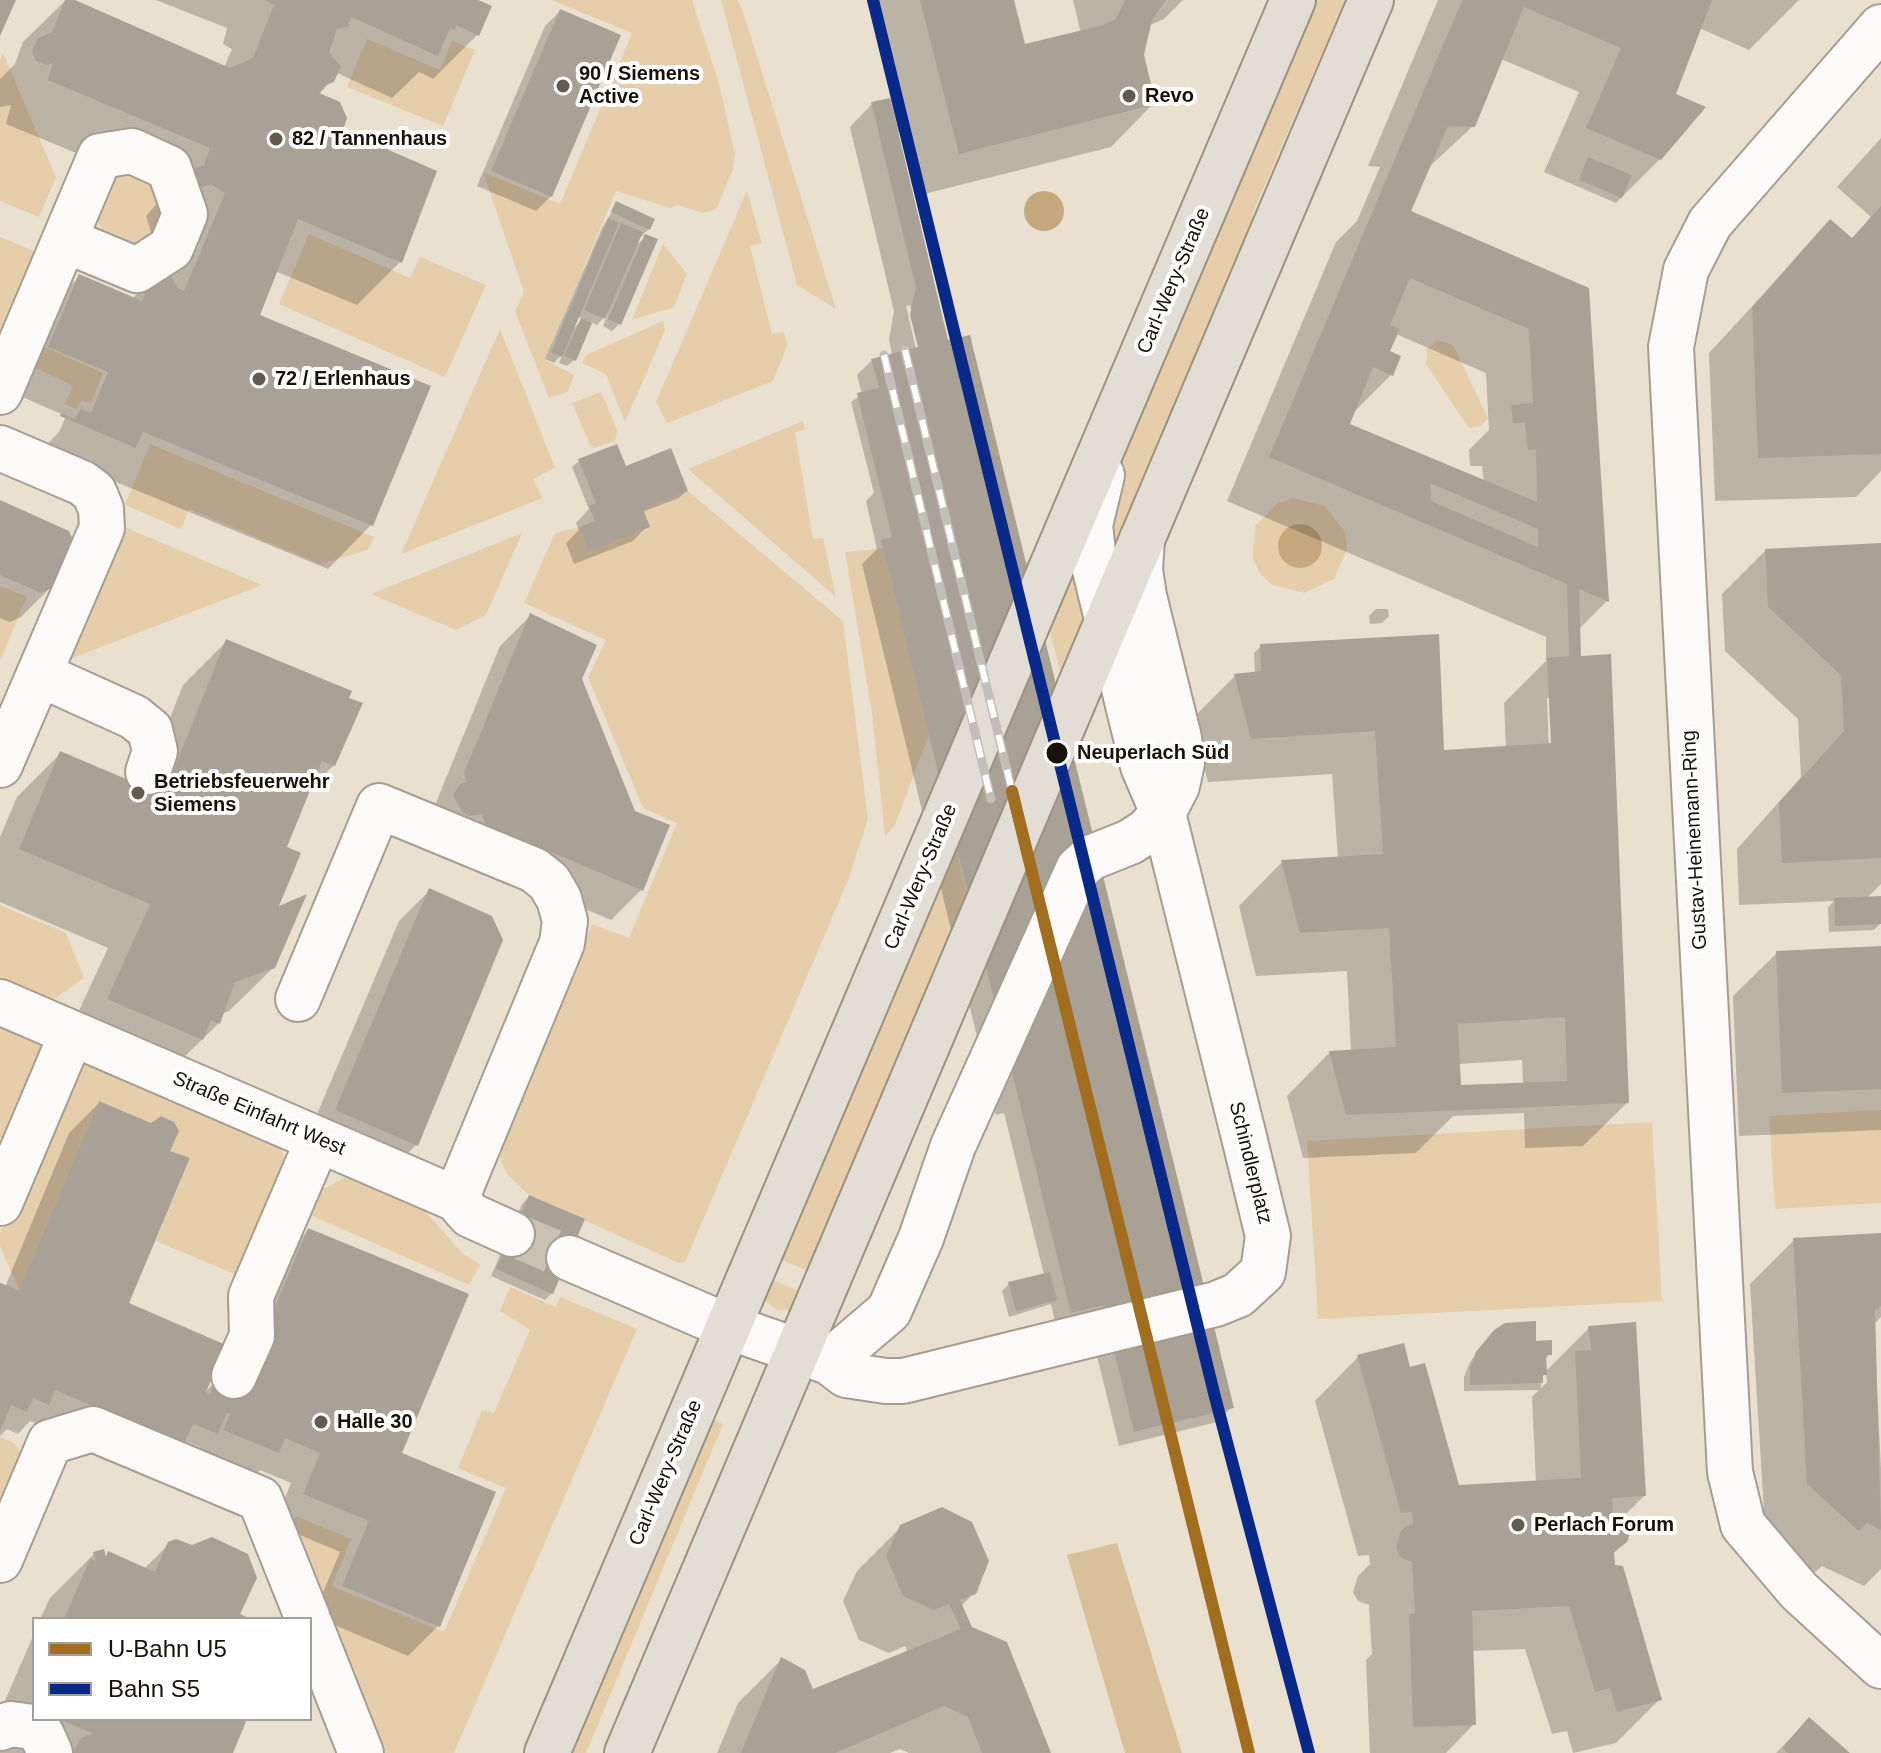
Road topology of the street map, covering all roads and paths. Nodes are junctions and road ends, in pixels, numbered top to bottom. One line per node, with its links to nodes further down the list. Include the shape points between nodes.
1 (1293, 0): 7 (main road, Carl-Wery-Straße)
2 (1371, 0): 8 (main road)
3 (1881, 27): 32 (street, Gustav-Heinemann-Ring, via 1710,223 1686,270 1671,347 1730,1472 1743,1525 1799,1591)
4 (65, 240): 5 (street)
5 (0, 392)
6 (0, 448): 10 (street, via 82,483 94,492 101,509 102,528)
7 (1098, 462): 9 (street, Schindlerplatz, via 1102,476 1090,525); 25 (main road, Carl-Wery-Straße)
8 (1142, 539): 9 (main road); 13 (street, via 1144,596 1182,763)
9 (1108, 622): 13 (street, Schindlerplatz, via 1143,766); 26 (main road)
10 (39, 674): 11 (street); 12 (street, via 134,717 150,730 155,751)
11 (0, 765)
12 (148, 772)
13 (1163, 813): 14 (street); 15 (street, Schindlerplatz)
14 (1130, 842): 15 (street, via 1154,848); 24 (street, via 1090,858 1078,869 953,1146)
15 (1181, 882): 27 (street, Schindlerplatz, via 1268,1236 1263,1272 1238,1295 1216,1304)
16 (298, 999): 20 (street, via 379,806 534,870 549,882 565,921 562,943)
17 (0, 1002): 18 (street, Straße Einfahrt West)
18 (72, 1033): 19 (street, Straße Einfahrt West); 21 (street)
19 (318, 1140): 20 (street, Straße Einfahrt West); 28 (street, via 251,1296 252,1336)
20 (456, 1199): 22 (street, Straße Einfahrt West, via 470,1215)
21 (0, 1203)
22 (512, 1234)
23 (569, 1258): 25 (street, Schindlerplatz)
24 (889, 1311): 26 (street); 27 (street, via 902,1351 924,1369)
25 (729, 1327): 26 (street, Schindlerplatz); 36 (main road, Carl-Wery-Straße)
26 (813, 1357): 27 (street, Schindlerplatz, via 865,1380 903,1381); 37 (main road)
27 (938, 1372)
28 (234, 1376)
29 (0, 1560): 30 (street, via 50,1442 93,1429 260,1499)
30 (307, 1617)
31 (312, 1630): 35 (street)
32 (1881, 1666)
33 (0, 1727): 34 (street, via 33,1727)
34 (50, 1753)
35 (361, 1753)
36 (547, 1753)
37 (627, 1753)

